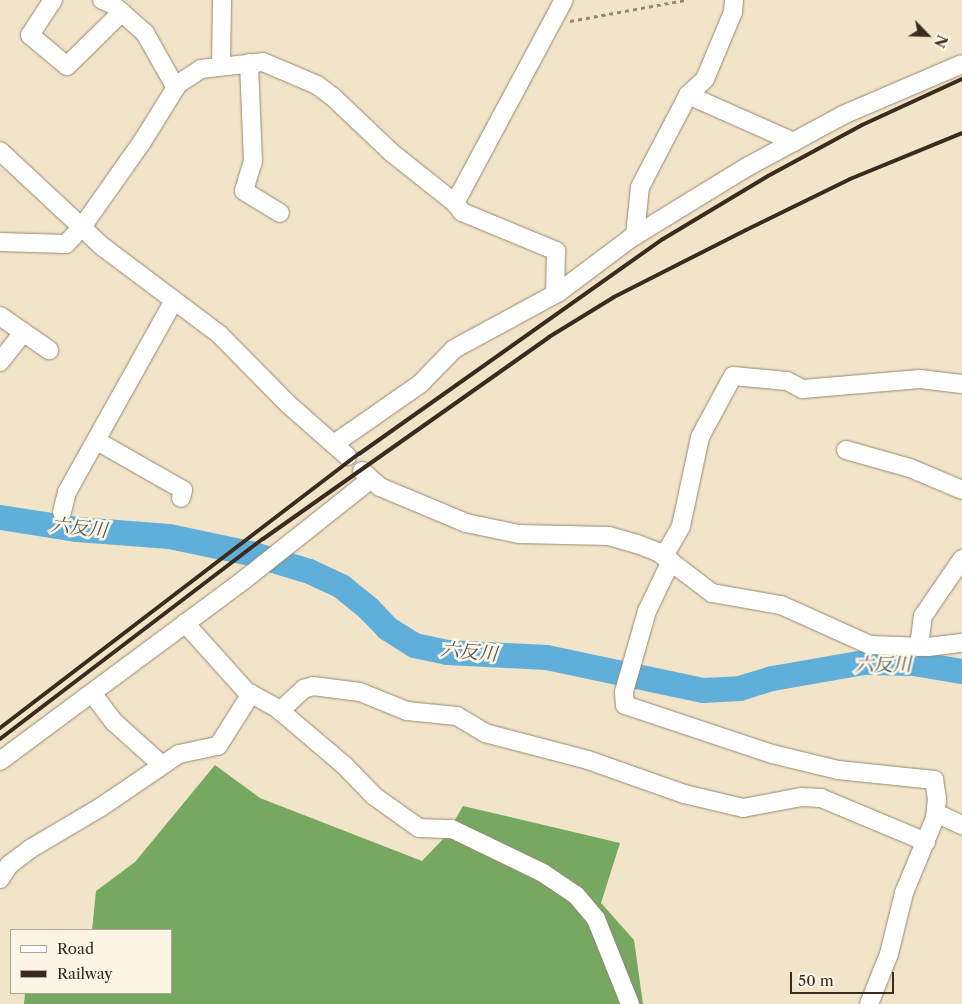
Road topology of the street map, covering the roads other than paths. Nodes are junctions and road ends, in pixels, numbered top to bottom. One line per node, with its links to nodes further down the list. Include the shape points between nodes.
1 (53, 0): 6 (street, via 30,36 67,66)
2 (102, 0): 6 (street)
3 (222, 0): 9 (street)
4 (734, 0): 11 (street, via 733,12 704,80)
5 (560, 8): 14 (street)
6 (122, 12): 10 (street, via 145,33)
7 (249, 63): 9 (street); 14 (street, via 263,62 280,67 316,85 392,153); 15 (street, via 253,161 244,191)
8 (962, 64): 12 (street, via 843,115)
9 (221, 66): 10 (street, via 189,74)
10 (176, 88): 16 (street)
11 (688, 95): 12 (street); 17 (street, via 640,187)
12 (794, 142): 17 (street)
13 (0, 151): 16 (street)
14 (455, 203): 19 (street, via 462,212 481,222 556,251)
15 (280, 213)
16 (82, 228): 18 (street, via 66,244); 20 (street)
17 (635, 236): 19 (street)
18 (0, 242)
19 (555, 294): 20 (street, via 454,348 420,384 340,450 288,404 220,335)
20 (173, 302): 26 (street)
21 (0, 316): 22 (street)
22 (23, 333): 23 (street); 24 (street)
23 (49, 350)
24 (0, 362)
25 (962, 384): 31 (street, via 920,379 804,389 787,381 733,376 700,437 681,526)
26 (97, 441): 29 (street, via 184,490); 30 (street, via 67,492)
27 (846, 450): 28 (street, via 910,468)
28 (962, 490)
29 (182, 498)
30 (62, 512)
31 (667, 559): 33 (street, via 637,544 609,536 518,534 466,523 380,487 366,475 286,546); 35 (street, via 712,592 781,605 870,646); 41 (street, via 631,664 624,705 772,754 838,770 934,780)
32 (962, 559): 35 (street, via 923,616)
33 (185, 624): 36 (street); 37 (street)
34 (962, 643): 35 (street)
35 (919, 647)
36 (92, 693): 39 (street); 40 (street, via 114,722)
37 (252, 694): 38 (street); 40 (street, via 218,746 178,754)
38 (280, 711): 43 (street, via 304,689 313,686 360,692 407,711 456,716 485,733 588,760 684,794 743,808 802,797 821,798); 45 (street, via 344,765 374,796 419,828 460,832 543,873 576,895 596,919)
39 (0, 761)
40 (162, 765): 44 (street)
41 (936, 813): 42 (street); 43 (street)
42 (962, 824)
43 (926, 842): 46 (street, via 904,893 890,954)
44 (2, 870)
45 (630, 1004)
46 (869, 1004)

